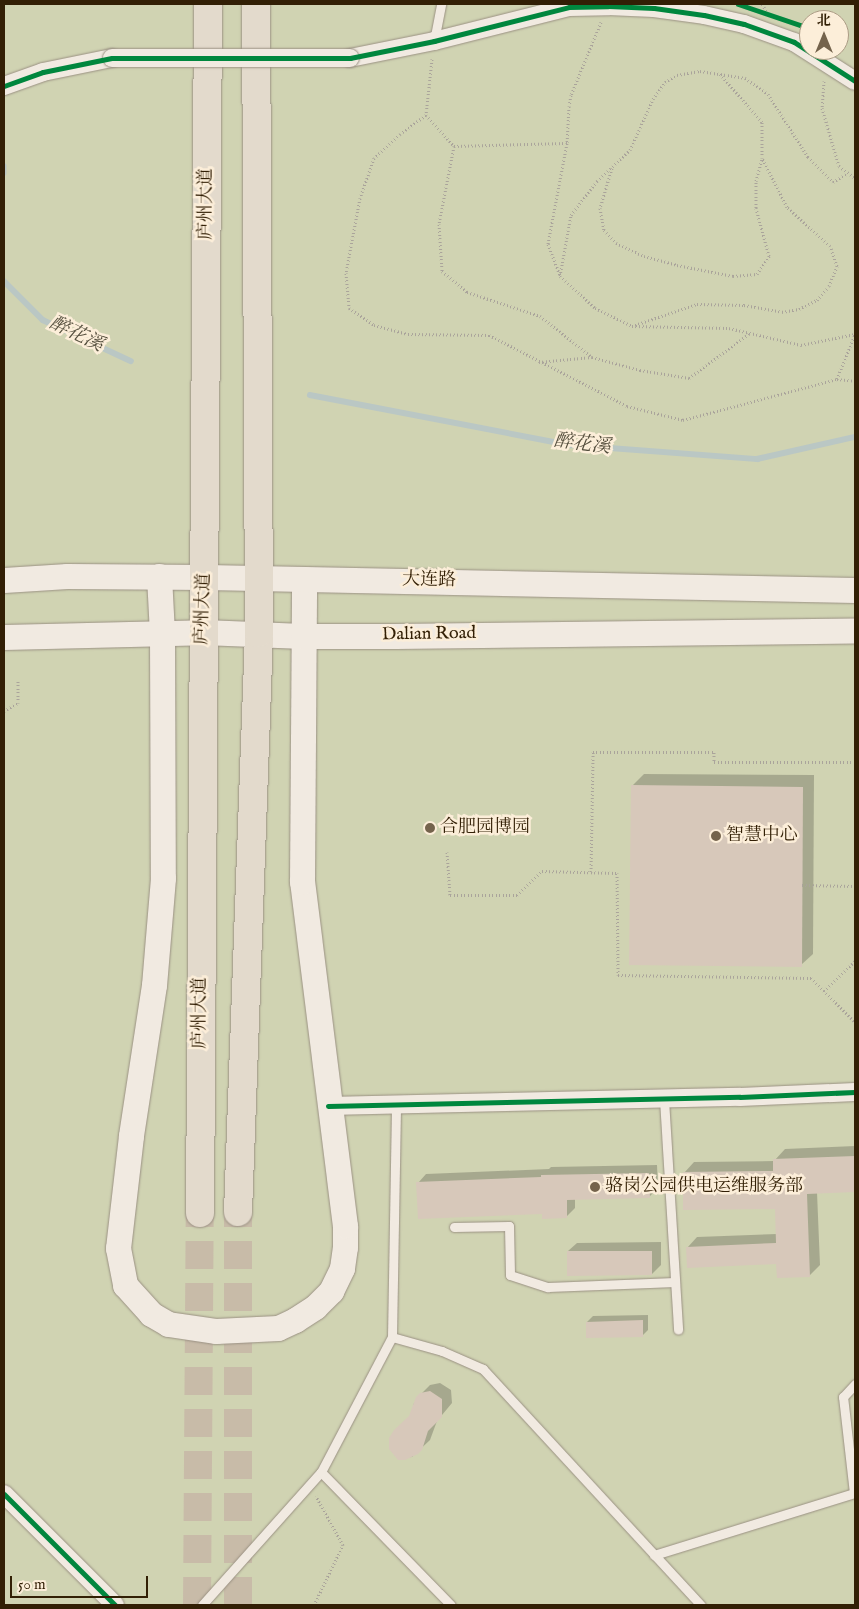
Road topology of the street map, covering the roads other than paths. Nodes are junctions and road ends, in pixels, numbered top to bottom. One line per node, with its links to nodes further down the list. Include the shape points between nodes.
1 (208, 4): 8 (main road, 庐州大道)
2 (256, 4): 9 (main road)
3 (441, 4): 4 (lane)
4 (434, 41): 5 (street, via 569,7 654,8 744,24 794,42); 6 (street, bridge, via 350,58 112,58 43,72)
5 (855, 81)
6 (4, 86)
7 (159, 576): 8 (main road, 大连路); 11 (main road, 大连路); 16 (main road)
8 (206, 577): 9 (main road, 大连路); 14 (main road, 庐州大道)
9 (260, 578): 10 (main road, 大连路); 15 (main road)
10 (304, 578): 12 (main road, 大连路); 17 (main road)
11 (4, 580)
12 (855, 590)
13 (855, 630): 17 (main road, Dalian Road)
14 (203, 632): 15 (main road, Dalian Road); 16 (main road, Dalian Road); 24 (main road, 庐州大道)
15 (260, 633): 17 (main road, Dalian Road); 23 (main road)
16 (162, 634): 18 (main road, Dalian Road); 22 (main road, via 163,878 154,985 118,1248 125,1285 151,1314 168,1324 216,1331 278,1328 315,1307 331,1291 342,1268 345,1226)
17 (303, 636): 22 (main road, via 302,882)
18 (4, 637)
19 (855, 1092): 20 (street)
20 (664, 1099): 21 (street); 26 (lane)
21 (396, 1104): 22 (street); 28 (lane)
22 (328, 1106)
23 (238, 1212)
24 (200, 1213)
25 (454, 1227): 26 (lane, via 509,1226 510,1275 548,1287)
26 (675, 1282): 27 (lane)
27 (678, 1330)
28 (392, 1337): 30 (lane); 32 (lane, via 442,1351 483,1369)
29 (855, 1384): 32 (lane, via 843,1397 854,1493)
30 (321, 1472): 34 (lane); 35 (lane)
31 (4, 1494): 33 (street)
32 (654, 1555): 36 (lane)
33 (115, 1605)
34 (202, 1605)
35 (451, 1605)
36 (701, 1605)

